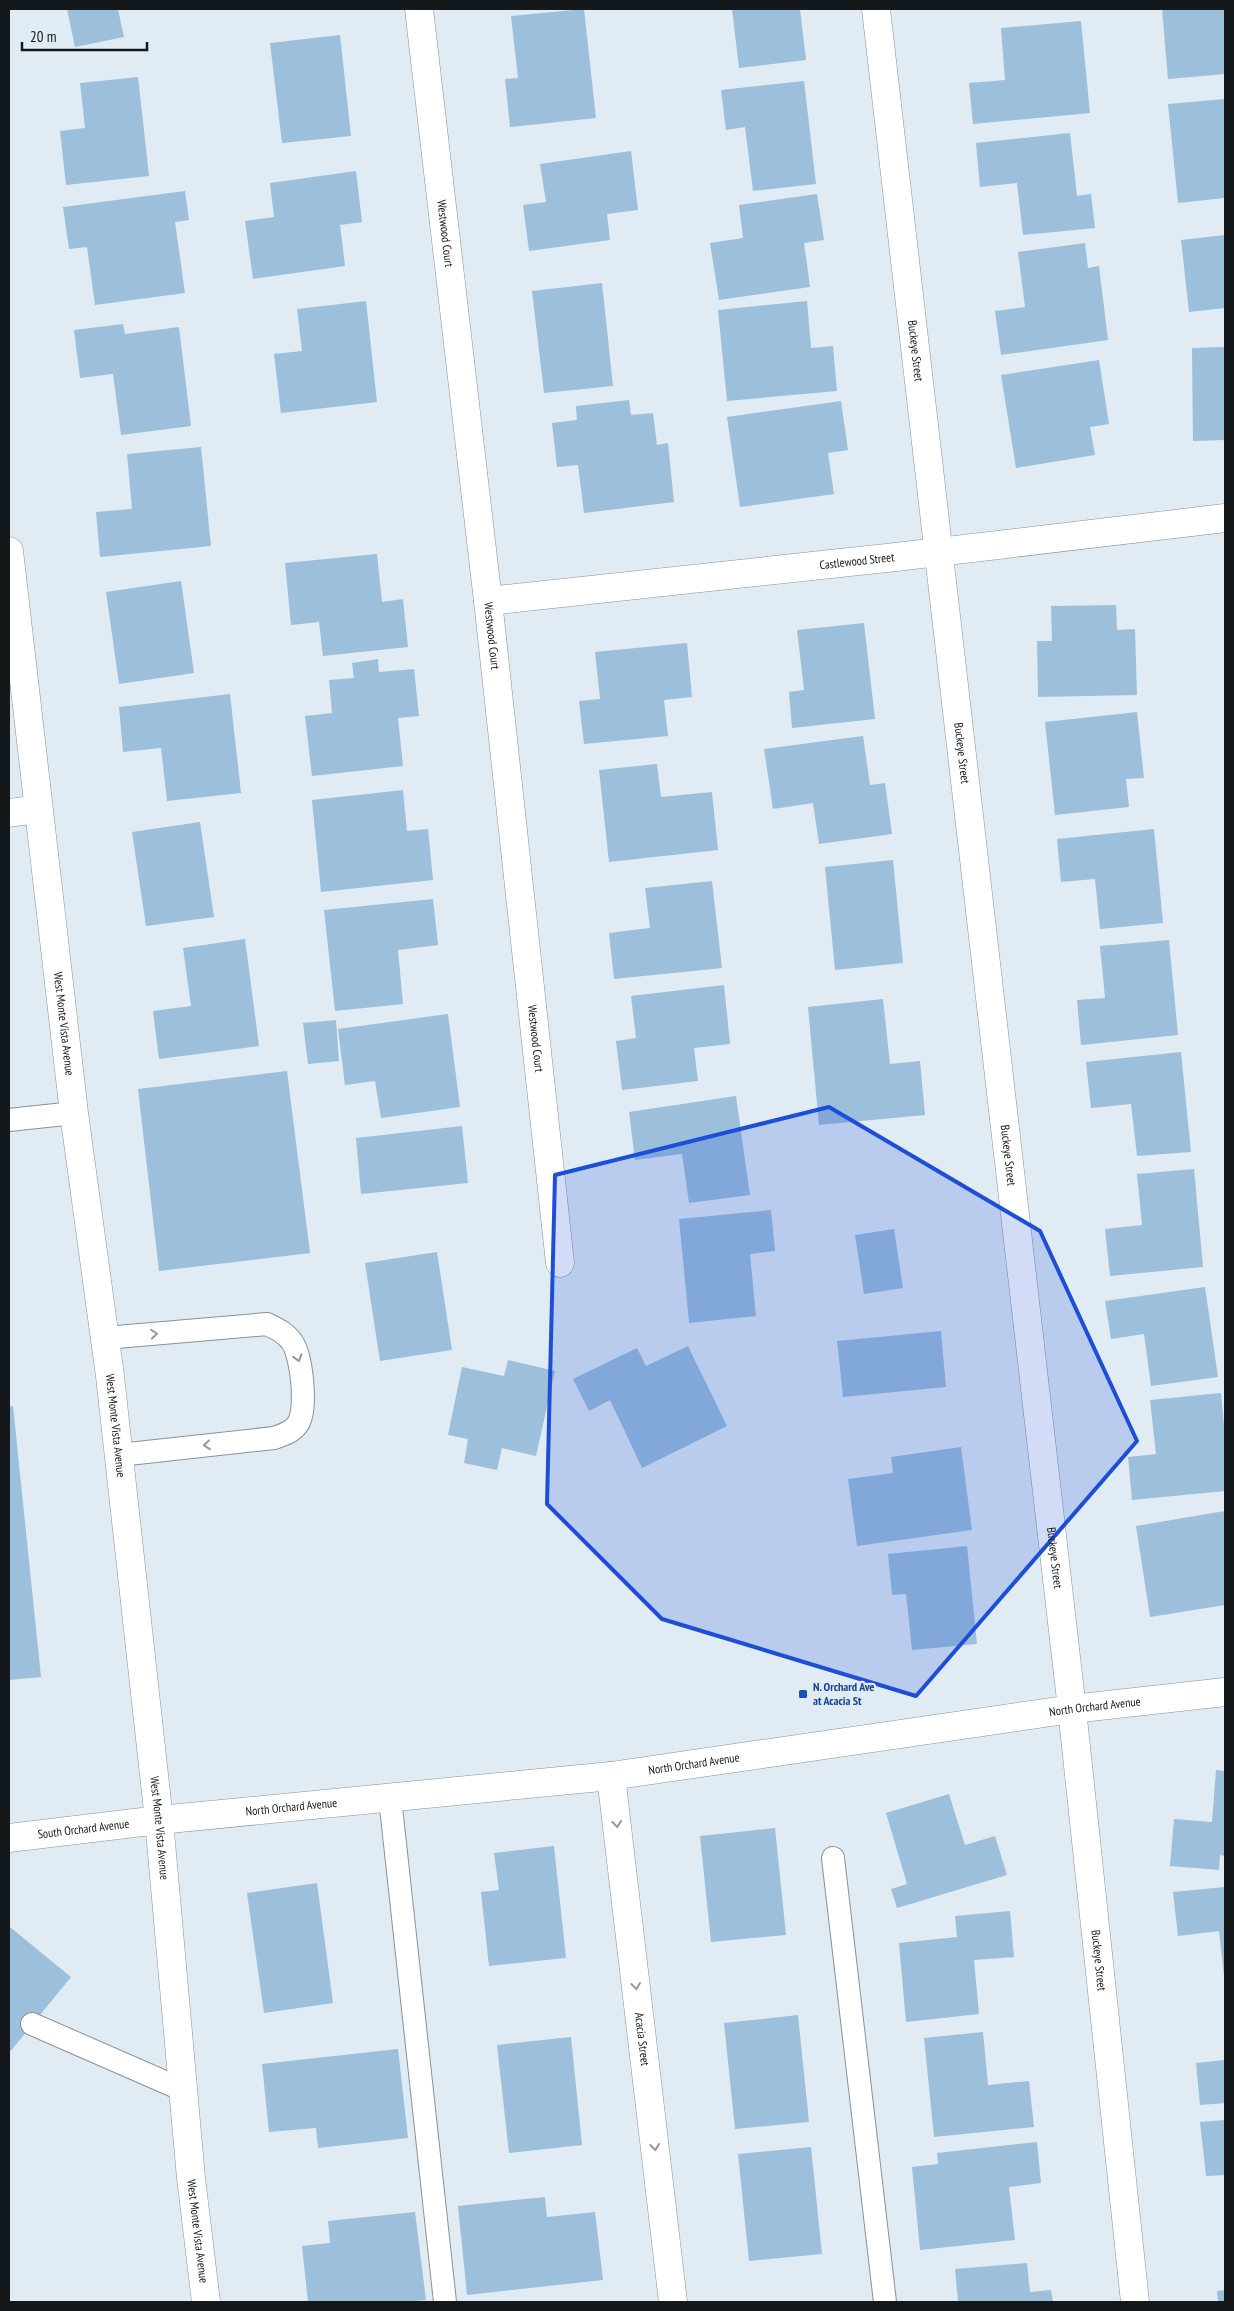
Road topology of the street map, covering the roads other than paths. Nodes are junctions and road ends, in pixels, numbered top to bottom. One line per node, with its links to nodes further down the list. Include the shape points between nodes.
1 (419, 9): 6 (street, Westwood Court)
2 (876, 9): 5 (street, Buckeye Street)
3 (1225, 518): 5 (street, Castlewood Street)
4 (9, 551): 7 (street, West Monte Vista Avenue)
5 (940, 551): 6 (street, Castlewood Street); 15 (street, Buckeye Street)
6 (488, 601): 11 (street, Westwood Court)
7 (38, 809): 8 (street); 9 (street, West Monte Vista Avenue)
8 (9, 813)
9 (74, 1113): 10 (lane); 12 (street, West Monte Vista Avenue)
10 (9, 1120)
11 (560, 1263)
12 (105, 1338): 13 (street, West Monte Vista Avenue); 13 (lane, one-way to 13, via 267,1324 285,1334 294,1344 300,1365 303,1405 298,1424 288,1433 274,1438)
13 (119, 1455): 18 (street, West Monte Vista Avenue)
14 (1225, 1692): 15 (street, North Orchard Avenue)
15 (1072, 1710): 16 (street, North Orchard Avenue); 27 (street, Buckeye Street)
16 (611, 1776): 17 (street, North Orchard Avenue); 25 (street, Acacia Street, one-way to 25)
17 (390, 1798): 18 (street, North Orchard Avenue); 24 (lane)
18 (159, 1820): 19 (street, South Orchard Avenue); 22 (street, West Monte Vista Avenue)
19 (9, 1838)
20 (833, 1858): 26 (lane)
21 (32, 2024): 22 (lane)
22 (183, 2090): 23 (street, West Monte Vista Avenue)
23 (206, 2302)
24 (445, 2302)
25 (673, 2302)
26 (885, 2302)
27 (1135, 2302)

